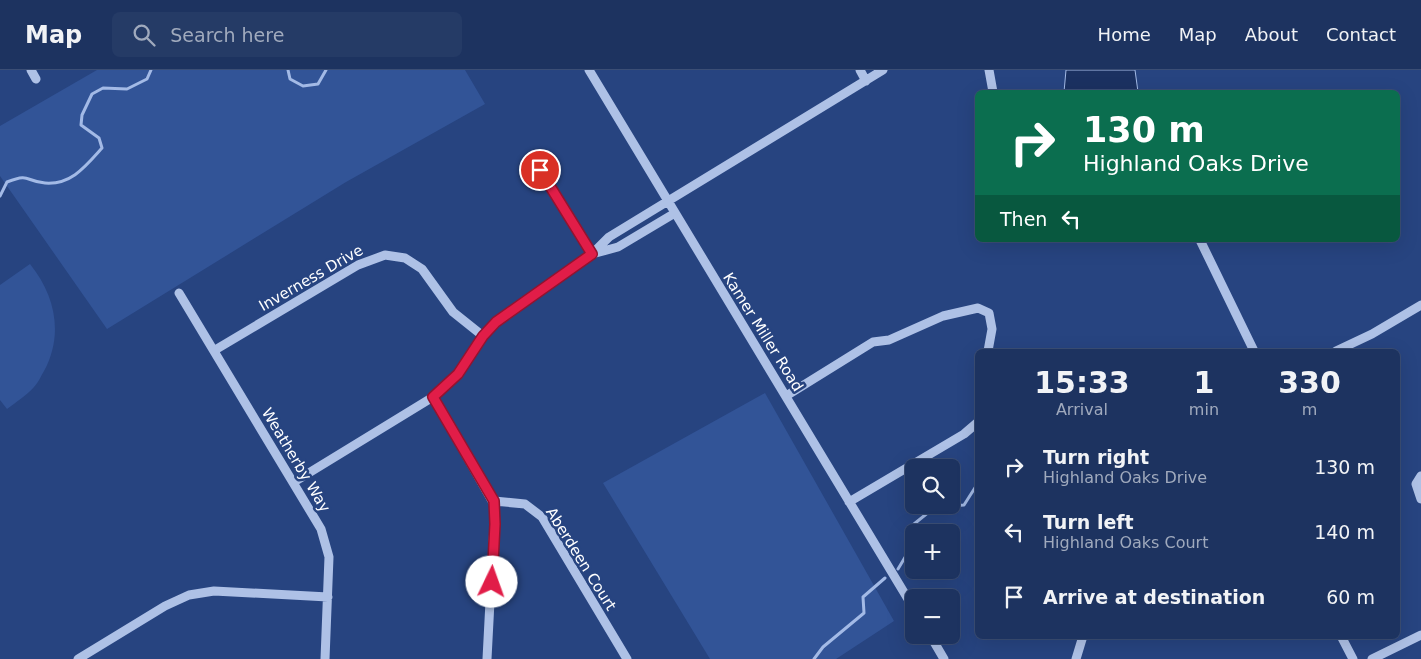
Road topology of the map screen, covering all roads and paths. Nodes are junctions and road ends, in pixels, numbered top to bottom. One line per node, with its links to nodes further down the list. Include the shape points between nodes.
1 (31, 70): 6 (street)
2 (589, 70): 10 (street, Kamer Miller Road)
3 (860, 70): 7 (street)
4 (883, 70): 7 (street)
5 (989, 70): 8 (street)
6 (36, 79)
7 (866, 81): 10 (street)
8 (993, 90)
9 (532, 156): 13 (street)
10 (667, 200): 11 (street, Kamer Miller Road); 13 (street, via 609,237)
11 (674, 213): 13 (street, via 618,247); 21 (street, Kamer Miller Road)
12 (1201, 242): 18 (street)
13 (592, 254): 16 (street, via 496,322)
14 (179, 293): 20 (street, Weatherby Way)
15 (1421, 305): 19 (street)
16 (483, 336): 20 (street, Inverness Drive, via 453,312 422,269 404,258 386,255 358,265); 22 (street, via 458,374)
17 (988, 349): 21 (street, via 992,329 989,314 978,308 943,316 889,340 864,346)
18 (1253, 349)
19 (1340, 349)
20 (215, 350): 25 (street, Weatherby Way)
21 (786, 396): 28 (street, Kamer Miller Road)
22 (433, 397): 25 (street); 27 (street)
23 (975, 425): 28 (street)
24 (1421, 476): 26 (street, via 1416,484)
25 (294, 482): 30 (street, Weatherby Way, via 322,529 328,548)
26 (1421, 499)
27 (494, 501): 37 (street); 38 (street, Aberdeen Court, via 525,504 542,517)
28 (849, 502): 29 (street, Kamer Miller Road)
29 (905, 594)
30 (328, 597): 35 (street, via 214,591 189,595); 36 (street, Weatherby Way)
31 (1421, 635): 42 (street)
32 (1082, 639): 40 (street)
33 (1343, 639): 41 (street)
34 (935, 644): 39 (street)
35 (78, 659)
36 (325, 659)
37 (488, 659)
38 (627, 659)
39 (944, 659)
40 (1076, 659)
41 (1353, 659)
42 (1372, 659)

